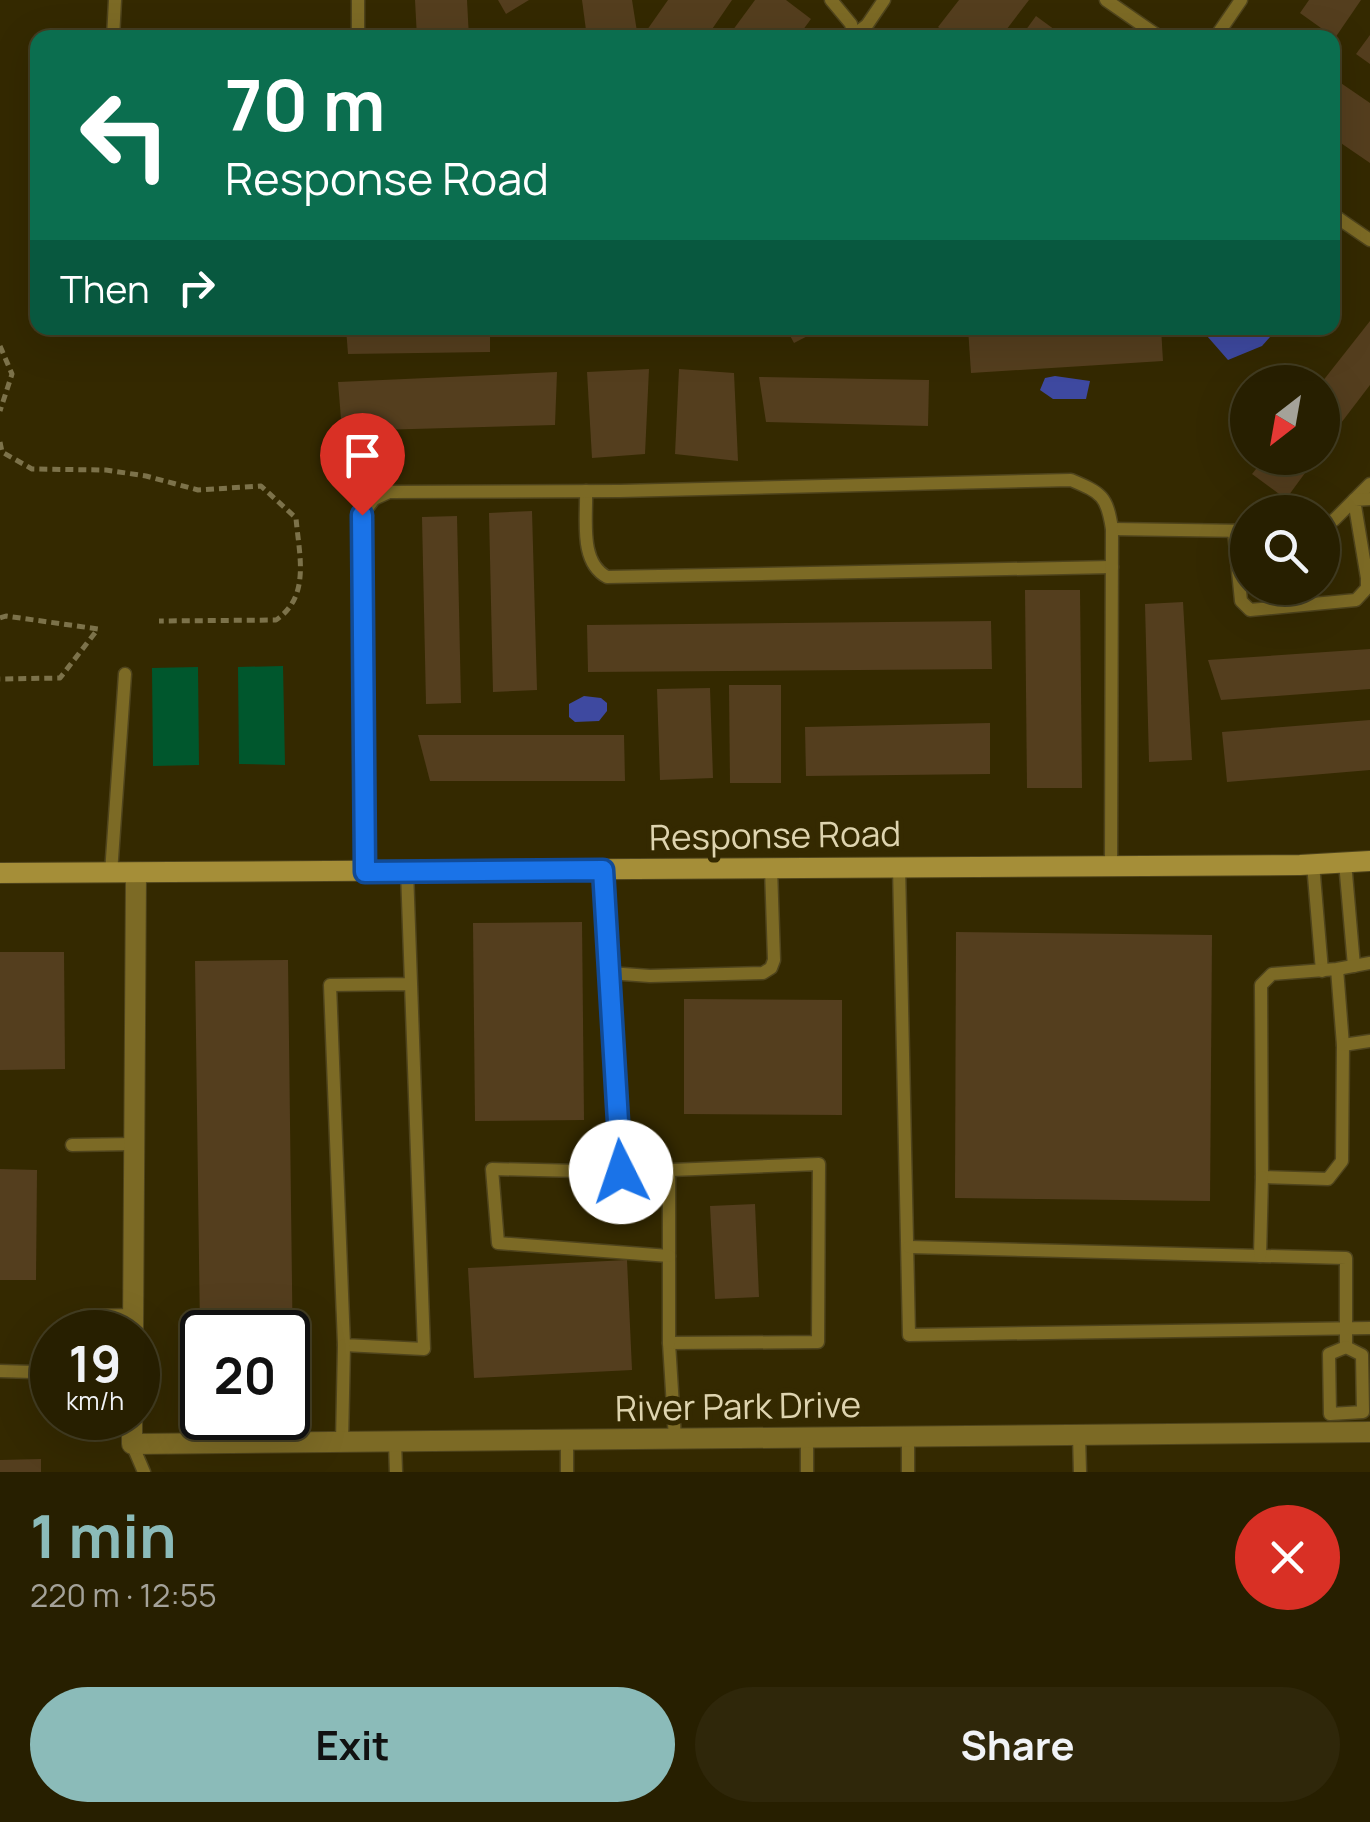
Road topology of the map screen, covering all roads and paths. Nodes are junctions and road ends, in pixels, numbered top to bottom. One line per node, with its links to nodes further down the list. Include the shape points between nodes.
1 (115, 0): 7 (lane)
2 (358, 0): 8 (lane)
3 (831, 0): 9 (lane)
4 (884, 0): 10 (lane)
5 (1106, 0): 11 (lane)
6 (1241, 0): 12 (lane)
7 (114, 30)
8 (358, 30)
9 (852, 30)
10 (861, 30)
11 (1149, 30)
12 (1220, 30)
13 (1340, 219): 14 (lane)
14 (1370, 240)
15 (0, 346): 16 (path, via 12,374)
16 (0, 411)
17 (0, 442): 30 (path, via 2,452 32,468 106,470 198,490 261,486 296,518 301,580 292,609 276,620)
18 (1370, 484): 21 (lane)
19 (586, 492): 23 (lane, via 1071,480 1108,503); 25 (lane, via 589,560 607,576); 40 (lane, via 389,492 362,515)
20 (1370, 499): 21 (lane)
21 (1354, 500): 22 (lane); 26 (lane, via 1367,588 1356,600)
22 (1340, 514)
23 (1112, 529): 24 (lane); 25 (lane)
24 (1230, 531)
25 (1112, 567): 37 (lane)
26 (1340, 602)
27 (1244, 605): 28 (lane, via 1250,610)
28 (1303, 605)
29 (0, 618): 32 (path, via 98,629 60,678)
30 (159, 620)
31 (125, 674): 42 (lane)
32 (0, 679)
33 (1370, 860): 34 (street, Response Road)
34 (1345, 862): 35 (street, Response Road); 46 (lane)
35 (1313, 864): 37 (street, Response Road); 48 (lane)
36 (899, 866): 37 (street, Response Road); 38 (street, Response Road); 58 (lane)
37 (1111, 866)
38 (771, 868): 39 (street, Response Road); 49 (lane, via 771,968 764,973)
39 (603, 870): 41 (street, Response Road); 49 (lane)
40 (365, 872): 41 (street, Response Road); 43 (street, Response Road)
41 (407, 872): 50 (lane)
42 (112, 873): 43 (street, Response Road); 44 (street, Response Road)
43 (136, 873): 53 (street)
44 (0, 874)
45 (1370, 964): 46 (lane)
46 (1354, 966): 47 (lane)
47 (1337, 969): 48 (lane); 52 (lane)
48 (1322, 971): 57 (lane, via 1272,974 1261,984)
49 (609, 974): 56 (lane)
50 (411, 984): 65 (lane, via 330,985); 65 (lane, via 424,1349)
51 (1370, 1041): 52 (lane)
52 (1343, 1046): 57 (lane, via 1342,1161 1328,1180)
53 (134, 1144): 54 (lane); 61 (street)
54 (72, 1145)
55 (669, 1170): 56 (lane); 59 (lane); 64 (lane, via 819,1164 818,1342)
56 (621, 1172): 59 (lane, via 492,1170 498,1243)
57 (1262, 1177): 60 (lane)
58 (909, 1247): 60 (lane); 63 (lane, via 909,1336)
59 (669, 1256): 64 (lane)
60 (1260, 1256): 63 (lane, via 1346,1258)
61 (133, 1310)
62 (1370, 1328): 63 (lane)
63 (1345, 1329): 66 (lane)
64 (670, 1344): 74 (lane)
65 (344, 1346): 77 (lane)
66 (1346, 1347): 69 (lane, via 1362,1355 1363,1412); 69 (lane, via 1329,1354 1327,1370 1330,1414)
67 (0, 1371): 68 (lane)
68 (30, 1372)
69 (1347, 1423): 70 (street, River Park Drive); 71 (street, River Park Drive)
70 (1370, 1432)
71 (1079, 1435): 72 (street, River Park Drive); 85 (lane)
72 (908, 1437): 73 (street, River Park Drive); 84 (lane)
73 (807, 1438): 74 (street, River Park Drive); 83 (lane)
74 (674, 1439): 76 (street, River Park Drive)
75 (132, 1440): 79 (street)
76 (566, 1440): 78 (street, River Park Drive); 82 (lane)
77 (342, 1442): 78 (street, River Park Drive); 79 (street, River Park Drive)
78 (396, 1442): 81 (lane)
79 (132, 1444): 80 (lane)
80 (144, 1472)
81 (396, 1472)
82 (566, 1472)
83 (807, 1472)
84 (908, 1472)
85 (1080, 1472)

